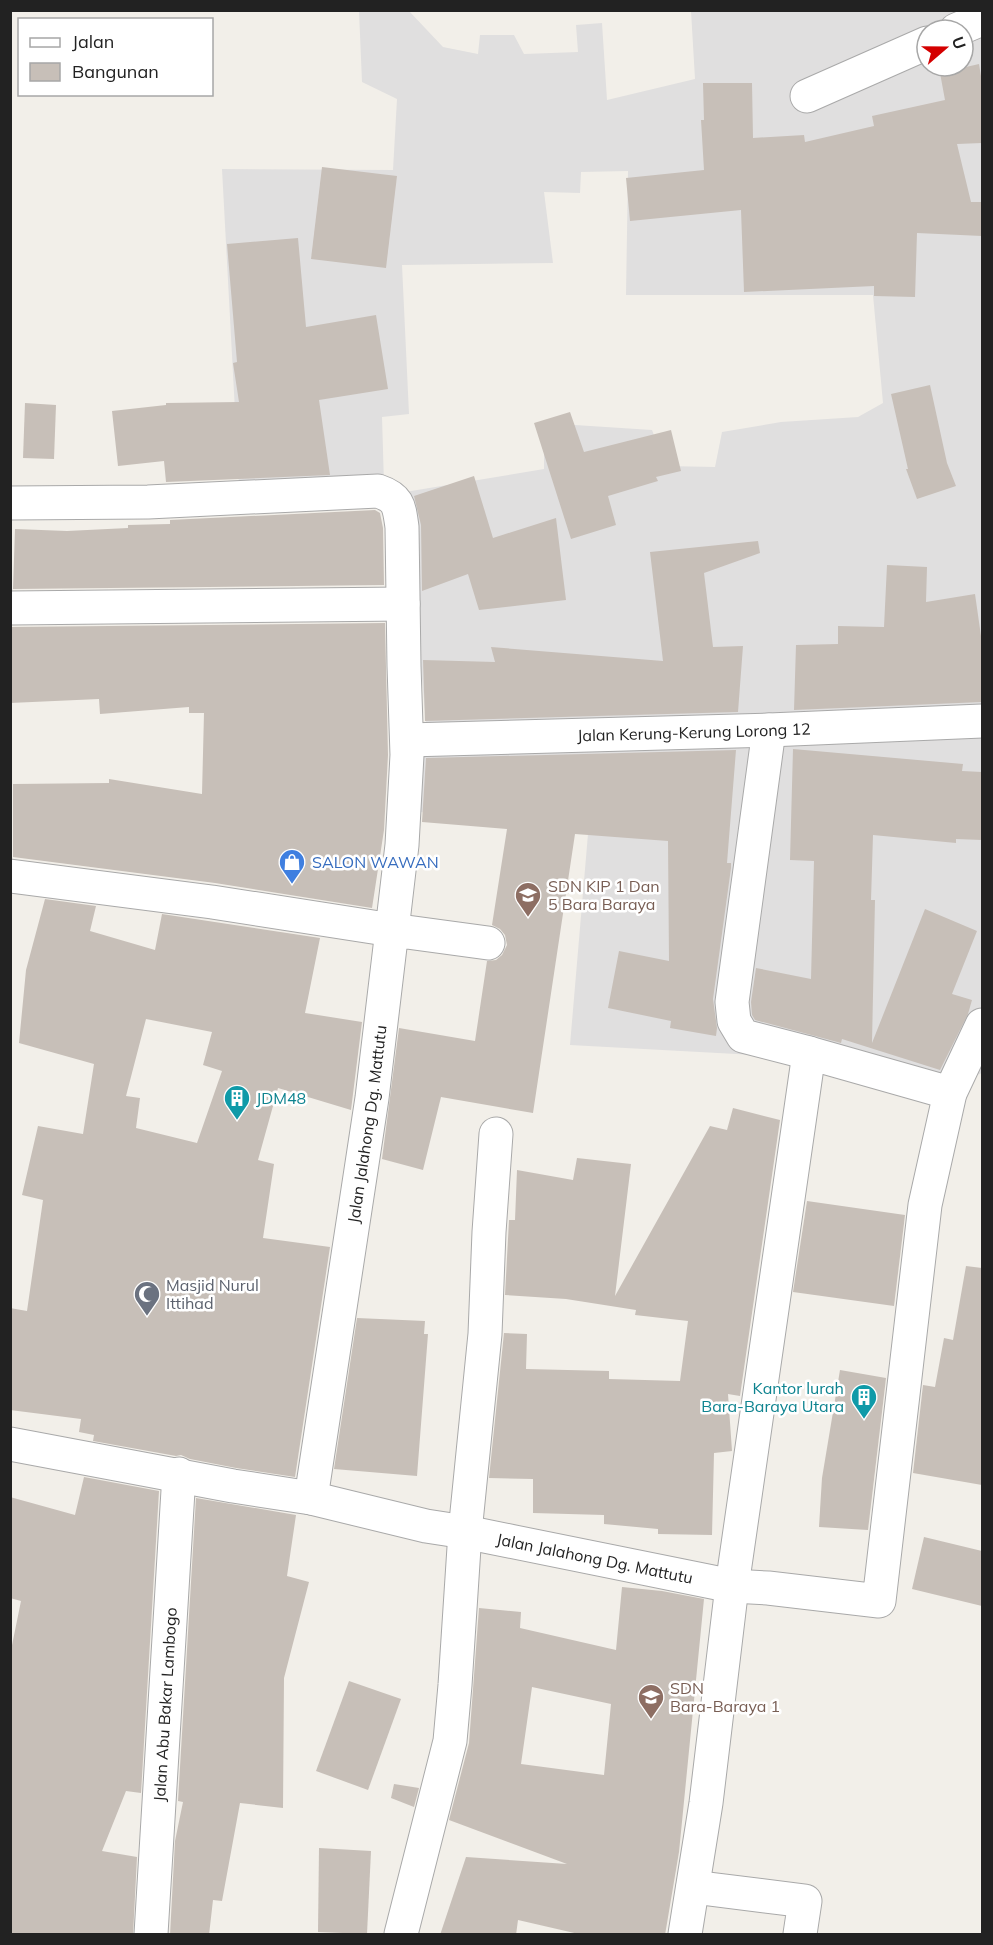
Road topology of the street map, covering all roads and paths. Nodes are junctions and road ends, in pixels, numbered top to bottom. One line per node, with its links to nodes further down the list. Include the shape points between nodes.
1 (915, 48): 2 (street)
2 (807, 96)
3 (10, 503): 4 (street, Jalan Jalahong Dg. Mattutu, via 148,502 378,491 391,496 399,508)
4 (402, 604): 5 (street); 8 (street, Jalan Jalahong Dg. Mattutu)
5 (10, 608)
6 (982, 721): 7 (street, Jalan Kerung-Kerung Lorong 12)
7 (769, 730): 8 (street, Jalan Kerung-Kerung Lorong 12); 13 (street, via 732,1002 734,1021 743,1036)
8 (408, 740): 10 (street, Jalan Jalahong Dg. Mattutu)
9 (10, 876): 10 (street)
10 (392, 930): 11 (street); 18 (street, Jalan Jalahong Dg. Mattutu, via 372,1098)
11 (488, 943)
12 (982, 1025): 14 (street)
13 (809, 1053): 14 (street); 20 (street)
14 (950, 1094): 20 (street, Jalan Jalahong Dg. Mattutu, via 925,1205 879,1602)
15 (496, 1134): 19 (street, via 485,1334)
16 (10, 1444): 17 (street, Jalan Jalahong Dg. Mattutu)
17 (179, 1474): 18 (street, Jalan Jalahong Dg. Mattutu); 22 (street, Jalan Abu Bakar Lambogo)
18 (311, 1498): 19 (street, Jalan Jalahong Dg. Mattutu)
19 (465, 1532): 20 (street, Jalan Jalahong Dg. Mattutu); 23 (street, via 450,1741)
20 (732, 1586): 21 (street)
21 (693, 1887): 24 (street); 25 (street, via 806,1901)
22 (151, 1935)
23 (401, 1935)
24 (685, 1935)
25 (800, 1935)

